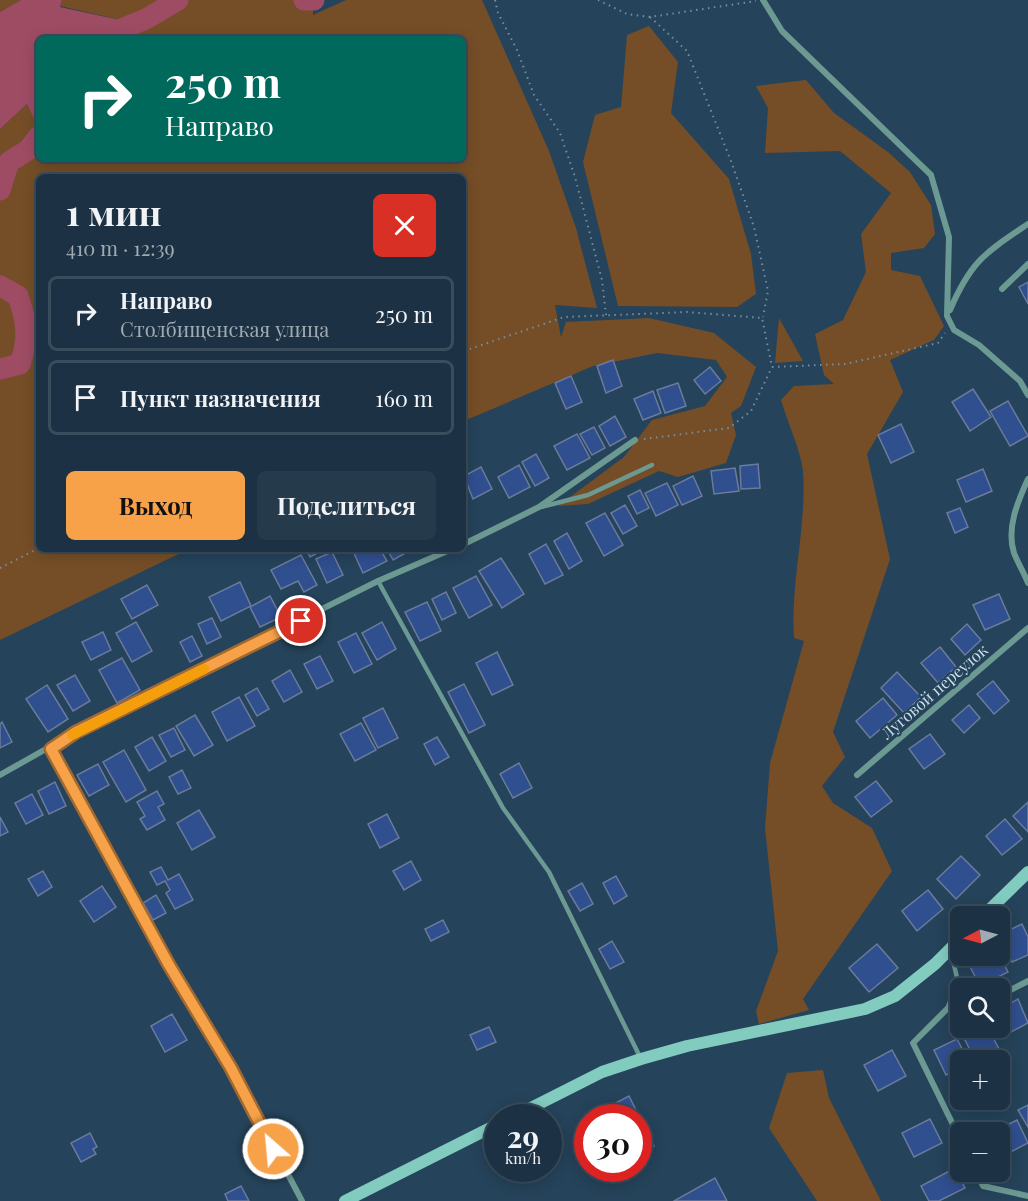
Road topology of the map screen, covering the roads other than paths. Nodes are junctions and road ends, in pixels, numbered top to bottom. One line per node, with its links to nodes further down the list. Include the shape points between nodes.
1 (763, 0): 5 (street, via 782,31 931,175 949,237)
2 (1028, 224): 5 (street, via 988,251 964,277)
3 (1028, 264): 4 (street)
4 (1002, 289)
5 (947, 316): 6 (street, via 954,330 979,345 1020,381)
6 (1028, 395)
7 (635, 440): 10 (street)
8 (652, 465): 10 (lane, via 588,495)
9 (1028, 479): 14 (street, via 1011,531 1013,551)
10 (539, 507): 11 (street)
11 (466, 543)
12 (445, 552): 13 (street)
13 (378, 581): 16 (street, via 76,732); 27 (lane, via 504,808 549,872)
14 (1028, 583)
15 (1028, 628): 18 (street, Луговой переулок)
16 (51, 749): 17 (street); 33 (street)
17 (0, 775)
18 (857, 775)
19 (1028, 872): 20 (street)
20 (993, 906)
21 (950, 948): 27 (street, via 895,996 865,1009)
22 (954, 966): 25 (lane, via 958,982)
23 (1028, 981): 24 (street)
24 (1010, 990)
25 (947, 1009): 26 (street); 29 (street, via 913,1043)
26 (950, 1009)
27 (641, 1059): 28 (street, via 602,1072)
28 (539, 1104)
29 (952, 1122)
30 (484, 1131): 34 (street)
31 (981, 1182): 32 (street, via 983,1186)
32 (1028, 1196)
33 (302, 1201)
34 (345, 1201)

